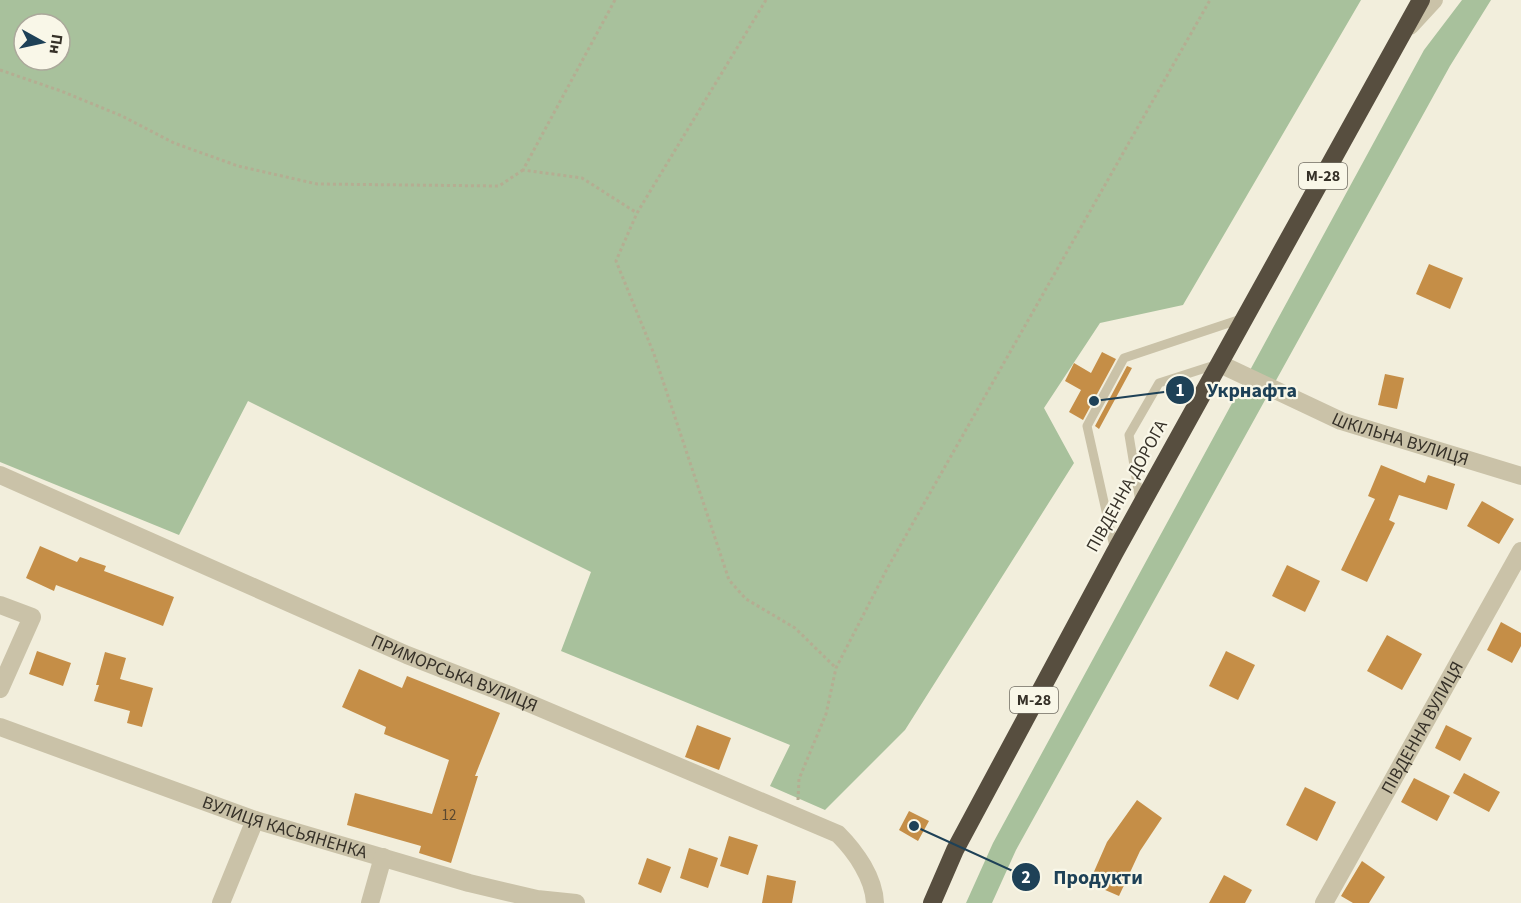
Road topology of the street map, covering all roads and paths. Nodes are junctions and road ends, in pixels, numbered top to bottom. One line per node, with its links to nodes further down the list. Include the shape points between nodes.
1 (615, 0): 8 (path)
2 (766, 0): 9 (path)
3 (1210, 0): 18 (path, via 888,567)
4 (1421, 0): 6 (highway, ПІВДЕННА ДОРОГА / М-28)
5 (1434, 0): 6 (street)
6 (1402, 33): 10 (highway, ПІВДЕННА ДОРОГА / М-28)
7 (0, 70): 8 (path, via 81,99 174,143 238,166 316,184 499,186)
8 (523, 170): 9 (path, via 582,178)
9 (637, 213): 18 (path, via 616,261 654,354 729,580 746,599 795,628)
10 (1244, 319): 11 (highway, ПІВДЕННА ДОРОГА / М-28); 16 (lane, via 1124,358 1087,426)
11 (1220, 364): 13 (street, ШКІЛЬНА ВУЛИЦЯ, via 1341,421); 14 (highway, ПІВДЕННА ДОРОГА / М-28); 14 (lane, via 1159,383 1129,435)
12 (0, 475): 21 (street, ПРИМОРСЬКА ВУЛИЦЯ, via 397,651)
13 (1521, 476)
14 (1140, 506): 16 (highway, ПІВДЕННА ДОРОГА / М-28)
15 (1521, 551): 29 (street, ПІВДЕННА ВУЛИЦЯ)
16 (1115, 552): 28 (highway, ПІВДЕННА ДОРОГА / М-28, via 955,850)
17 (0, 605): 19 (street, via 32,617)
18 (836, 668): 21 (path, via 826,714 799,779)
19 (0, 689)
20 (0, 727): 22 (street, ВУЛИЦЯ КАСЬЯНЕНКА)
21 (796, 817): 27 (street, ПРИМОРСЬКА ВУЛИЦЯ, via 838,834 867,875)
22 (255, 820): 23 (street, ВУЛИЦЯ КАСЬЯНЕНКА); 24 (street)
23 (383, 857): 25 (street); 26 (street, ВУЛИЦЯ КАСЬЯНЕНКА, via 469,884)
24 (221, 903)
25 (370, 903)
26 (576, 903)
27 (875, 903)
28 (932, 903)
29 (1324, 903)

